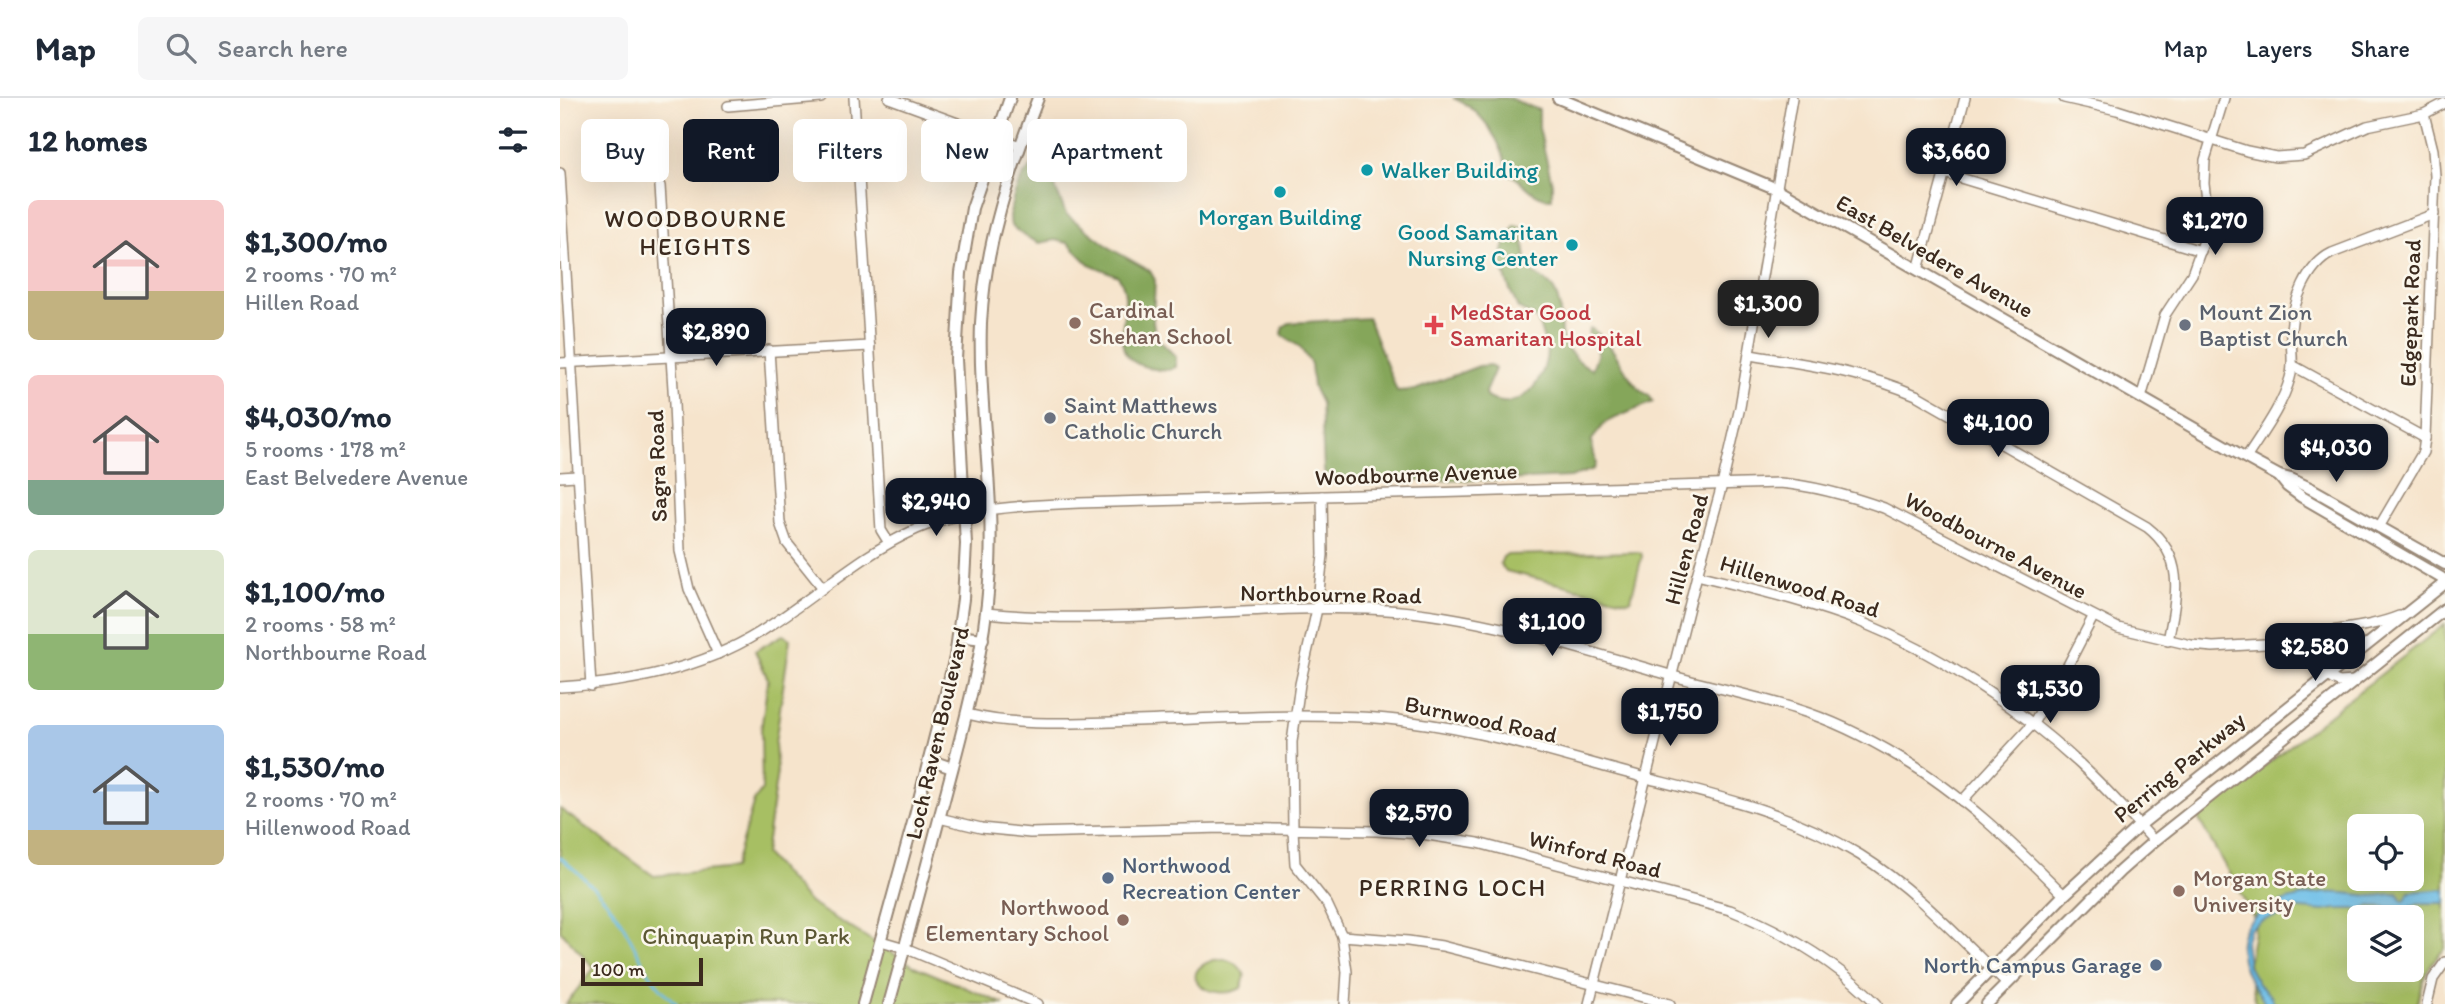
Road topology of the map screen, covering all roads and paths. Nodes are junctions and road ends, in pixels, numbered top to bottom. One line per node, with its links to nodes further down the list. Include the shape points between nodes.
1 (821, 98): 12 (street)
2 (854, 98): 27 (street)
3 (889, 98): 14 (street)
4 (1010, 98): 15 (main road, Loch Raven Boulevard)
5 (1038, 98): 18 (main road, Loch Raven Boulevard)
6 (1559, 98): 23 (main road, East Belvedere Avenue)
7 (1792, 98): 23 (street, Hillen Road)
8 (1965, 98): 20 (street)
9 (2064, 98): 16 (street)
10 (2224, 98): 16 (street)
11 (2445, 103): 13 (street)
12 (727, 106)
13 (2424, 114): 16 (street, via 2367,126 2293,157 2262,155); 24 (street, Edgepark Road, via 2435,162)
14 (946, 119)
15 (1003, 119)
16 (2212, 139): 25 (street, via 2203,172 2208,218)
17 (1013, 144): 18 (street)
18 (1020, 146): 41 (main road, Loch Raven Boulevard, via 996,218 983,301)
19 (560, 173): 31 (street)
20 (1944, 173): 25 (street); 26 (street)
21 (981, 182): 42 (main road, Loch Raven Boulevard, via 965,242 958,298 956,359)
22 (660, 186): 30 (street, Sagra Road)
23 (1776, 189): 26 (main road, East Belvedere Avenue); 29 (street, Hillen Road)
24 (2434, 214): 32 (street, via 2332,253 2315,264 2306,277 2292,323); 34 (street, Edgepark Road)
25 (2201, 251): 33 (street, via 2189,280 2165,315)
26 (1918, 270): 33 (main road, East Belvedere Avenue)
27 (870, 346): 28 (street); 44 (street, via 881,530)
28 (769, 350): 30 (street); 48 (street, via 780,523 787,543)
29 (1750, 355): 39 (street, Hillen Road); 56 (street, via 1855,372 1896,386 2147,527 2167,549 2175,572)
30 (671, 356): 31 (street); 58 (street, Sagra Road, via 682,564)
31 (565, 362): 36 (street)
32 (2292, 365): 34 (street); 35 (street, via 2285,393)
33 (2141, 398): 35 (main road, East Belvedere Avenue)
34 (2425, 438): 43 (street, Edgepark Road, via 2423,452)
35 (2246, 458): 37 (main road, East Belvedere Avenue)
36 (577, 476): 38 (street); 62 (street)
37 (2279, 476): 43 (main road, East Belvedere Avenue); 47 (main road, East Belvedere Avenue, via 2302,498)
38 (560, 477)
39 (1723, 485): 40 (street, Woodbourne Avenue); 46 (street, Hillen Road); 53 (street, Woodbourne Avenue, via 1798,484 1861,500)
40 (1322, 496): 41 (street, Woodbourne Avenue); 49 (street)
41 (991, 510): 42 (street, Woodbourne Avenue); 52 (main road, Loch Raven Boulevard)
42 (966, 515): 44 (street, Woodbourne Avenue, via 930,524); 54 (main road, Loch Raven Boulevard)
43 (2379, 527): 45 (main road, East Belvedere Avenue)
44 (889, 543): 48 (street, Woodbourne Avenue)
45 (2445, 564)
46 (1697, 575): 60 (street, Hillen Road); 66 (street, Hillenwood Road, via 1793,599 1885,632 1958,672)
47 (2445, 582): 51 (main road, Perring Parkway)
48 (823, 588): 58 (street, Woodbourne Avenue, via 770,626)
49 (1317, 609): 52 (street, Northbourne Road, via 1053,617); 60 (street, Northbourne Road, via 1373,609 1454,618); 65 (street)
50 (2445, 609): 61 (main road, Perring Parkway)
51 (2411, 611): 57 (street, Woodbourne Avenue, via 2381,623); 59 (main road, Perring Parkway)
52 (986, 613): 55 (main road, Loch Raven Boulevard)
53 (2093, 617): 56 (street, Woodbourne Avenue); 66 (street)
54 (958, 636): 55 (main road); 67 (main road, Loch Raven Boulevard)
55 (983, 639): 64 (main road, Loch Raven Boulevard)
56 (2168, 641): 57 (street, Woodbourne Avenue, via 2213,647)
57 (2282, 643): 59 (street, Woodbourne Avenue, via 2308,650)
58 (718, 654): 62 (street, Woodbourne Avenue, via 649,676)
59 (2328, 675): 61 (street, via 2339,682); 72 (main road, Perring Parkway)
60 (1673, 676): 69 (street, Hillen Road); 70 (street, Northbourne Road, via 1833,723 1900,758)
61 (2354, 681): 74 (main road, Perring Parkway)
62 (591, 686): 63 (street, Woodbourne Avenue)
63 (560, 687)
64 (967, 714): 65 (street, Burnwood Road, via 1032,724); 68 (main road, Loch Raven Boulevard)
65 (1295, 716): 69 (street, Burnwood Road, via 1366,717 1445,727); 73 (street)
66 (2032, 725): 70 (street); 72 (street, Hillenwood Road, via 2079,763)
67 (929, 760): 68 (main road); 78 (main road, Loch Raven Boulevard)
68 (952, 768): 71 (main road, Loch Raven Boulevard)
69 (1647, 778): 75 (street, Hillen Road); 81 (street, Burnwood Road, via 1752,805 1833,840 1905,888)
70 (1962, 802): 76 (street, Northbourne Road)
71 (939, 818): 73 (street, Winford Road, via 1030,833); 79 (main road, Loch Raven Boulevard)
72 (2140, 825): 74 (street, Hillenwood Road); 76 (main road, Perring Parkway)
73 (1293, 830): 75 (street, Winford Road, via 1422,834 1478,843); 77 (street, via 1296,864 1327,904)
74 (2154, 841): 82 (main road, Perring Parkway)
75 (1621, 881): 83 (street, Hillen Road); 90 (street, Winford Road, via 1713,904 1770,927 1825,960)
76 (2064, 895): 81 (main road, Perring Parkway)
77 (1342, 936): 83 (street, via 1442,946); 87 (street, via 1347,963)
78 (881, 941): 79 (street); 84 (main road, Loch Raven Boulevard)
79 (905, 947): 85 (main road, Loch Raven Boulevard); 86 (street)
80 (2445, 962): 93 (street, via 2433,979)
81 (1991, 970): 82 (street, Burnwood Road); 91 (main road, Perring Parkway)
82 (2007, 984): 92 (main road, Perring Parkway)
83 (1594, 985): 88 (street, Hillen Road); 89 (street)
84 (863, 1003)
85 (889, 1004)
86 (1038, 1004)
87 (1345, 1004)
88 (1589, 1004)
89 (1670, 1004)
90 (1877, 1004)
91 (1957, 1004)
92 (1986, 1004)
93 (2427, 1004)

